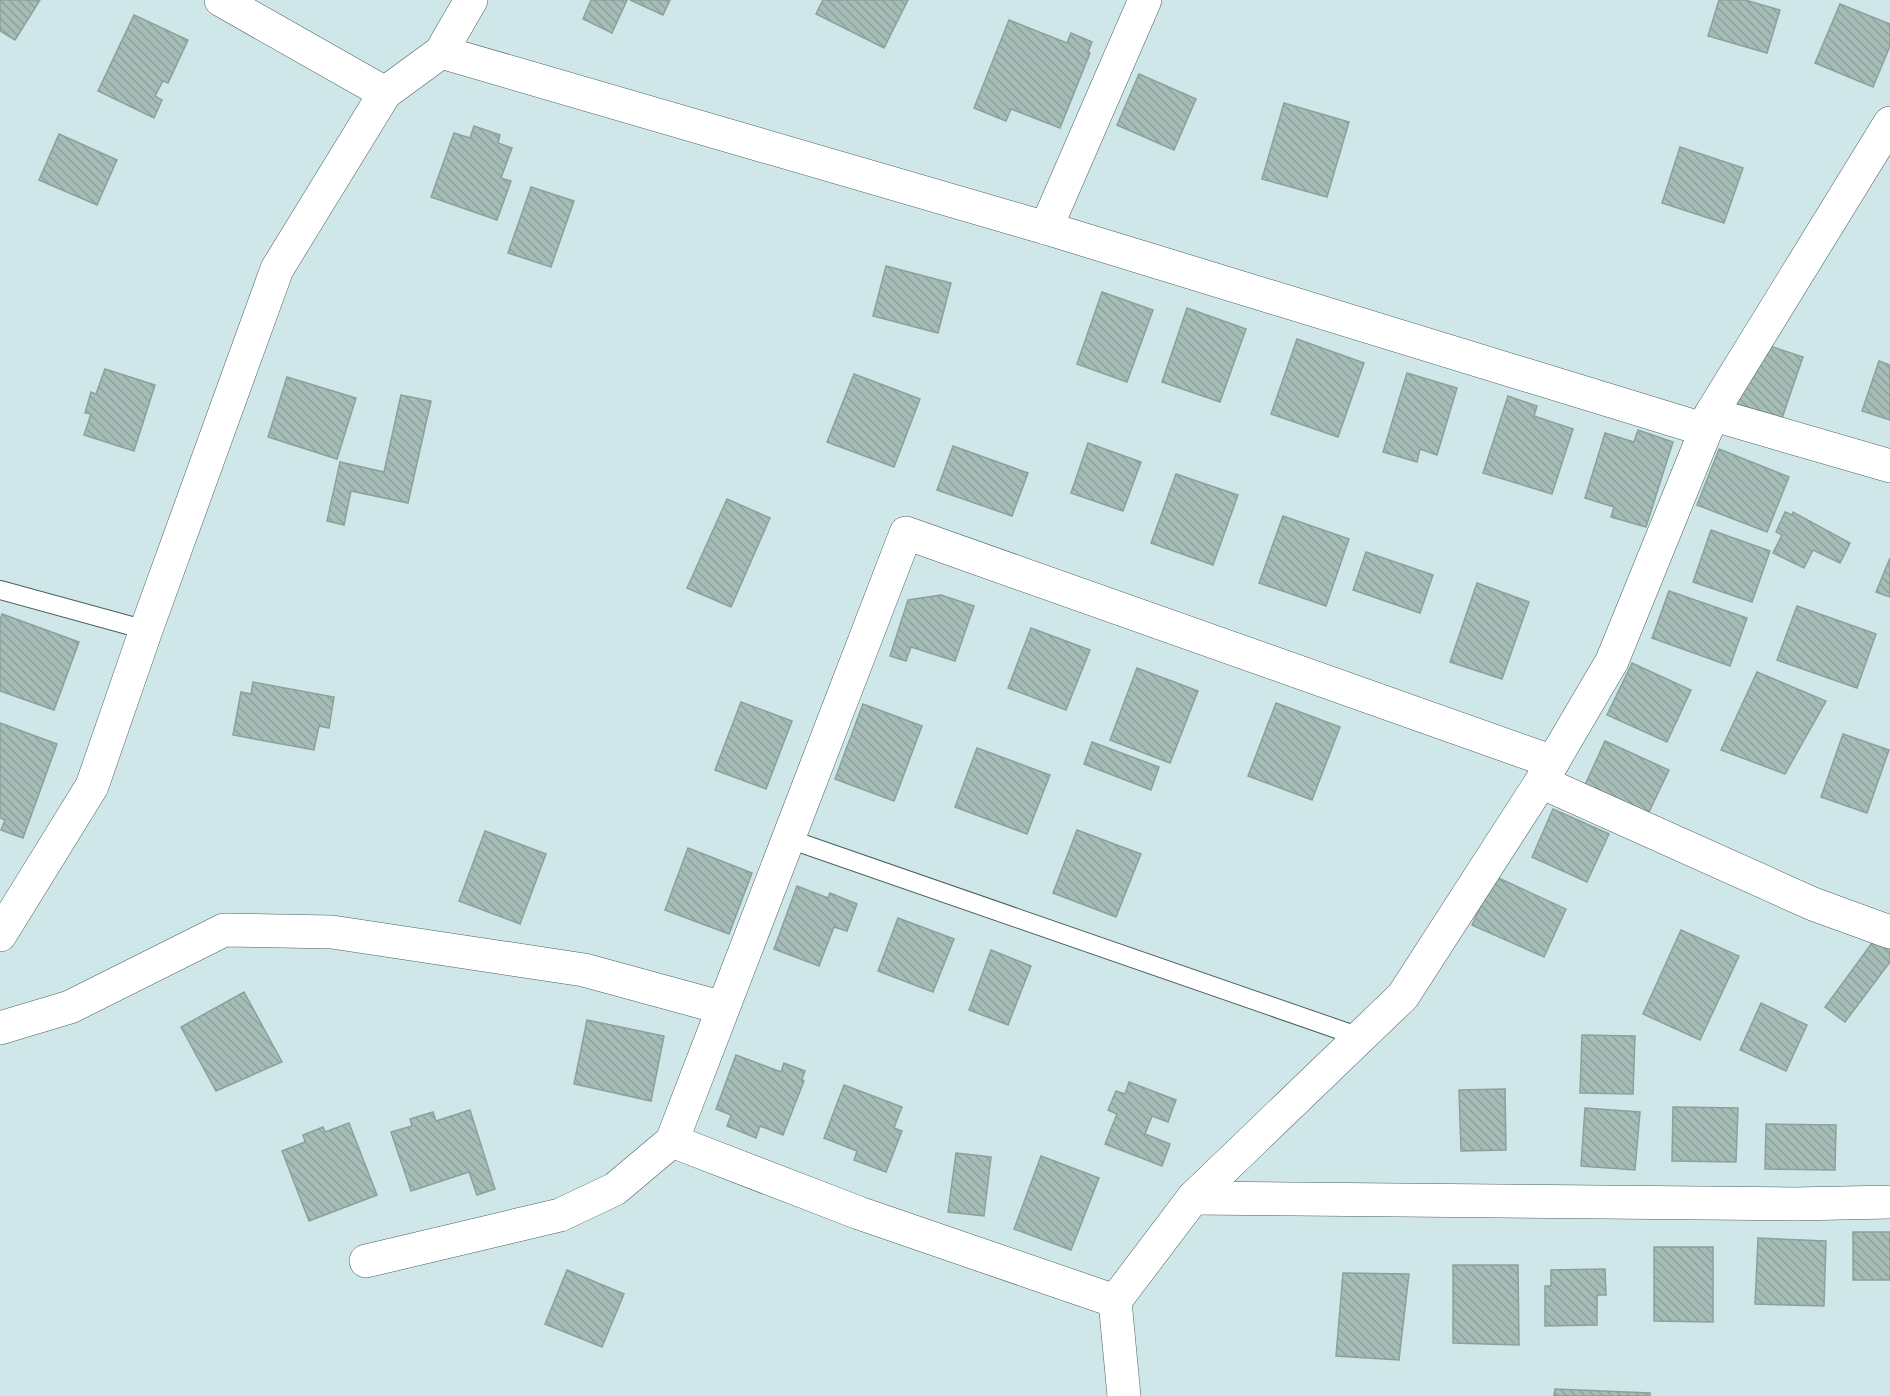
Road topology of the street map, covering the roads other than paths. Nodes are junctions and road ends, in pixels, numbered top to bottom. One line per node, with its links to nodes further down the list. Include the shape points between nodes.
1 (221, 0): 5 (street)
2 (471, 0): 4 (street)
3 (1145, 0): 7 (street)
4 (441, 52): 5 (street); 7 (street)
5 (385, 93): 11 (street, via 278,269)
6 (1890, 123): 8 (street)
7 (1046, 228): 8 (street)
8 (1709, 422): 9 (street); 12 (street, via 1612,661)
9 (1890, 466)
10 (0, 590): 11 (lane)
11 (146, 630): 15 (street, via 92,786)
12 (1547, 772): 13 (street, via 906,533); 14 (street, via 1813,904); 18 (street, via 1403,996)
13 (789, 839): 16 (street); 18 (lane)
14 (1890, 932)
15 (0, 935)
16 (723, 1008): 17 (street, via 584,969 332,932 224,930 70,1007); 19 (street)
17 (0, 1028)
18 (1360, 1037): 20 (street)
19 (672, 1141): 22 (street, via 615,1189 560,1215); 23 (street, via 859,1213)
20 (1193, 1198): 21 (street); 23 (street)
21 (1890, 1202)
22 (366, 1261)
23 (1115, 1301): 24 (street)
24 (1124, 1396)

